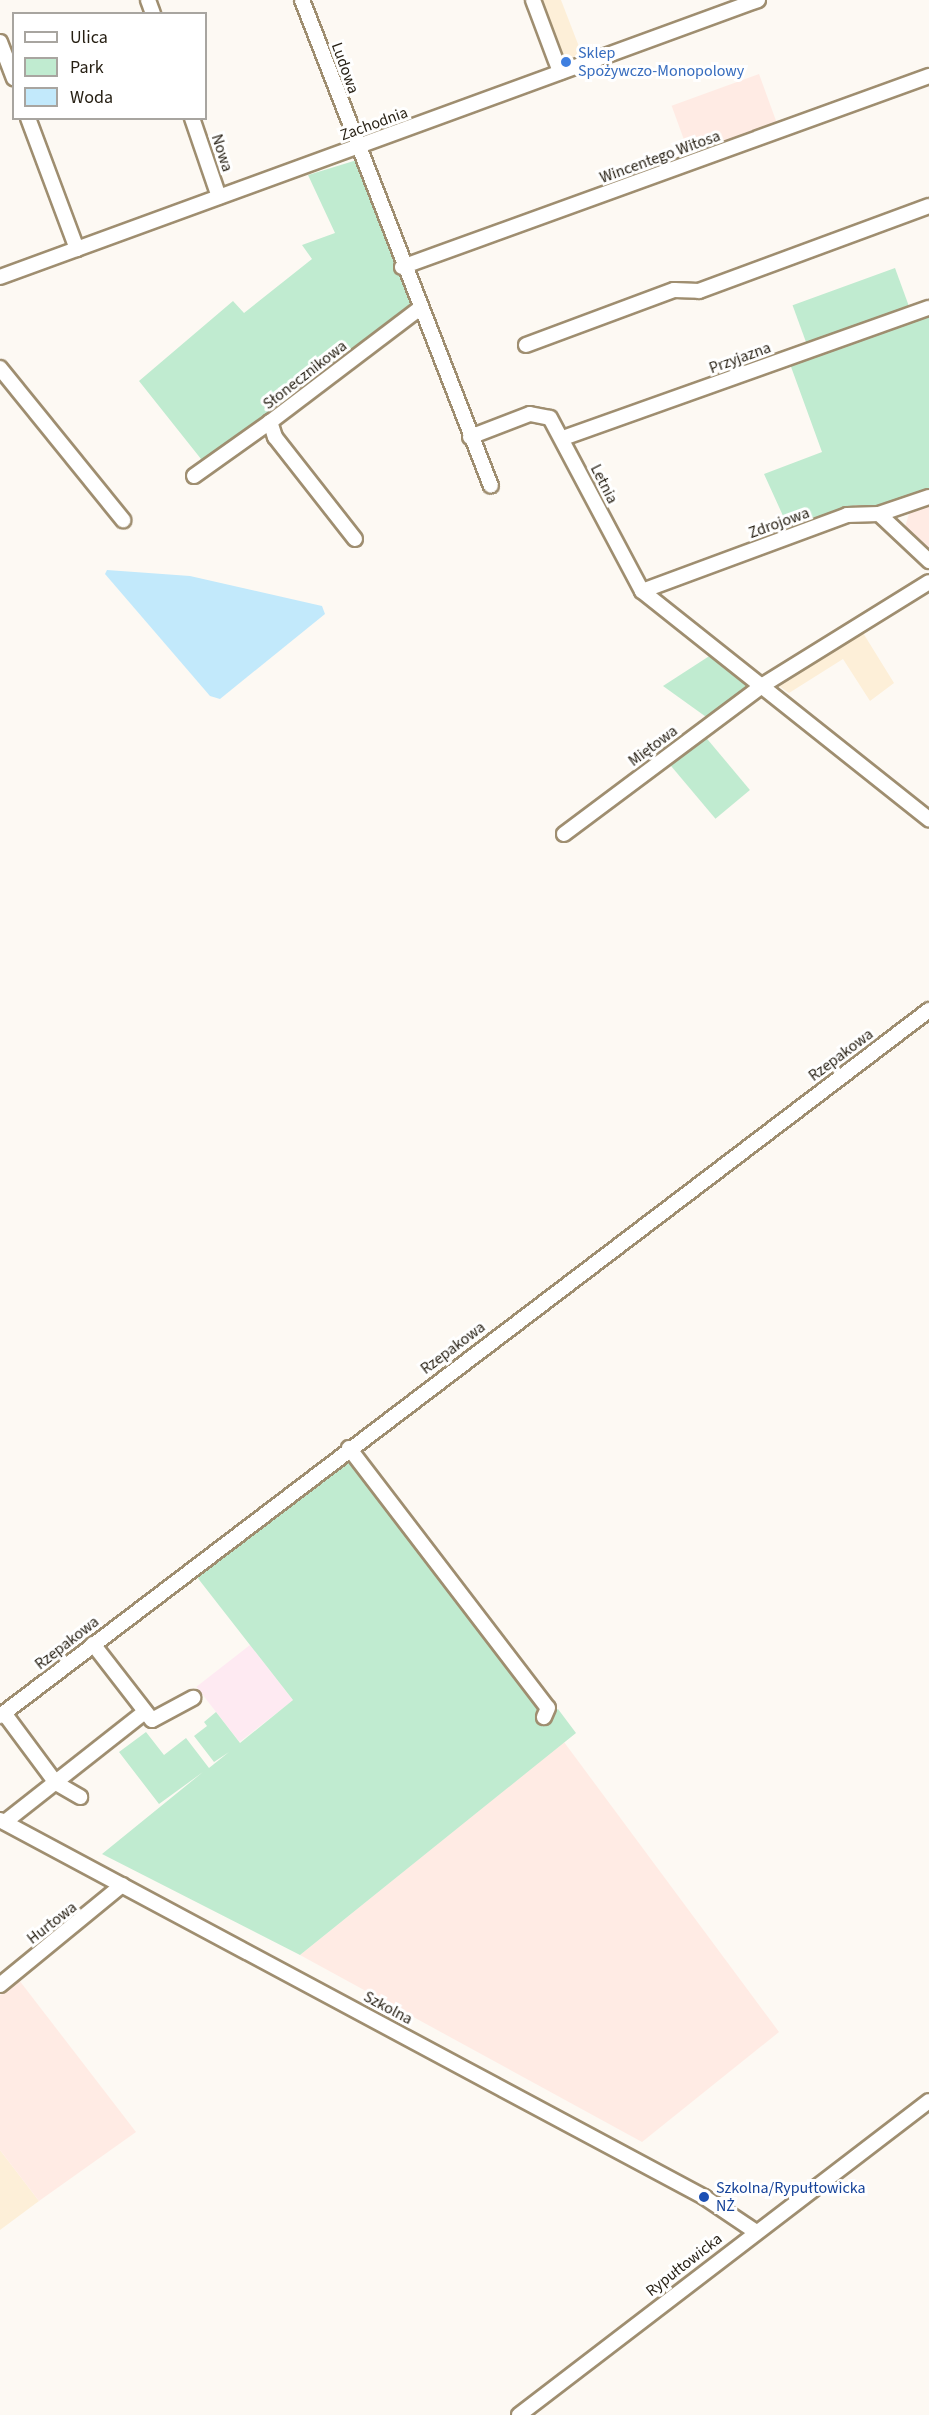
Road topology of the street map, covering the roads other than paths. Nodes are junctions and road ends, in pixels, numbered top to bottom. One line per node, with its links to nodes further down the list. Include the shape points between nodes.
1 (302, 0): 10 (street, Ludowa)
2 (533, 0): 5 (street)
3 (758, 0): 5 (street, Zachodnia)
4 (0, 42): 6 (street)
5 (560, 72): 10 (street, Zachodnia)
6 (12, 73)
7 (929, 76): 14 (street, Wincentego Witosa)
8 (29, 120): 13 (street)
9 (193, 120): 11 (street, Nowa)
10 (357, 147): 11 (street, Zachodnia); 14 (street)
11 (219, 197): 13 (street, Zachodnia)
12 (929, 206): 18 (street, via 699,291 674,290)
13 (77, 249): 15 (street, Zachodnia)
14 (402, 267): 17 (street)
15 (0, 277)
16 (929, 308): 22 (street, Przyjazna)
17 (419, 309): 20 (street, Słonecznikowa); 21 (street)
18 (526, 345)
19 (0, 368): 27 (street)
20 (270, 422): 23 (street); 28 (street, Słonecznikowa, via 270,431)
21 (470, 437): 22 (street, Letnia, via 538,413 550,418); 24 (street)
22 (563, 438): 31 (street, Letnia)
23 (194, 476)
24 (491, 486)
25 (929, 497): 26 (street, Zdrojowa)
26 (879, 514): 29 (street); 31 (street, Zdrojowa, via 847,515)
27 (123, 520)
28 (355, 539)
29 (929, 561)
30 (929, 582): 32 (street, Miętowa)
31 (642, 591): 32 (street, Letnia)
32 (763, 685): 33 (street, Letnia); 34 (street, Miętowa)
33 (929, 819)
34 (564, 834)
35 (929, 1010): 36 (street, Rzepakowa)
36 (349, 1448): 37 (street, Rzepakowa); 41 (street, via 548,1708)
37 (93, 1644): 39 (street); 40 (street, Rzepakowa)
38 (194, 1698): 39 (street, via 156,1722)
39 (145, 1712): 42 (street)
40 (2, 1714): 42 (street)
41 (544, 1717)
42 (56, 1783): 43 (street); 44 (street)
43 (80, 1797)
44 (2, 1821): 45 (street, Szkolna)
45 (122, 1885): 46 (street, Hurtowa); 48 (street, Szkolna, via 694,2192)
46 (0, 1985)
47 (929, 2101): 48 (street, Rypułtowicka)
48 (756, 2232): 49 (street, Rypułtowicka)
49 (519, 2415)

